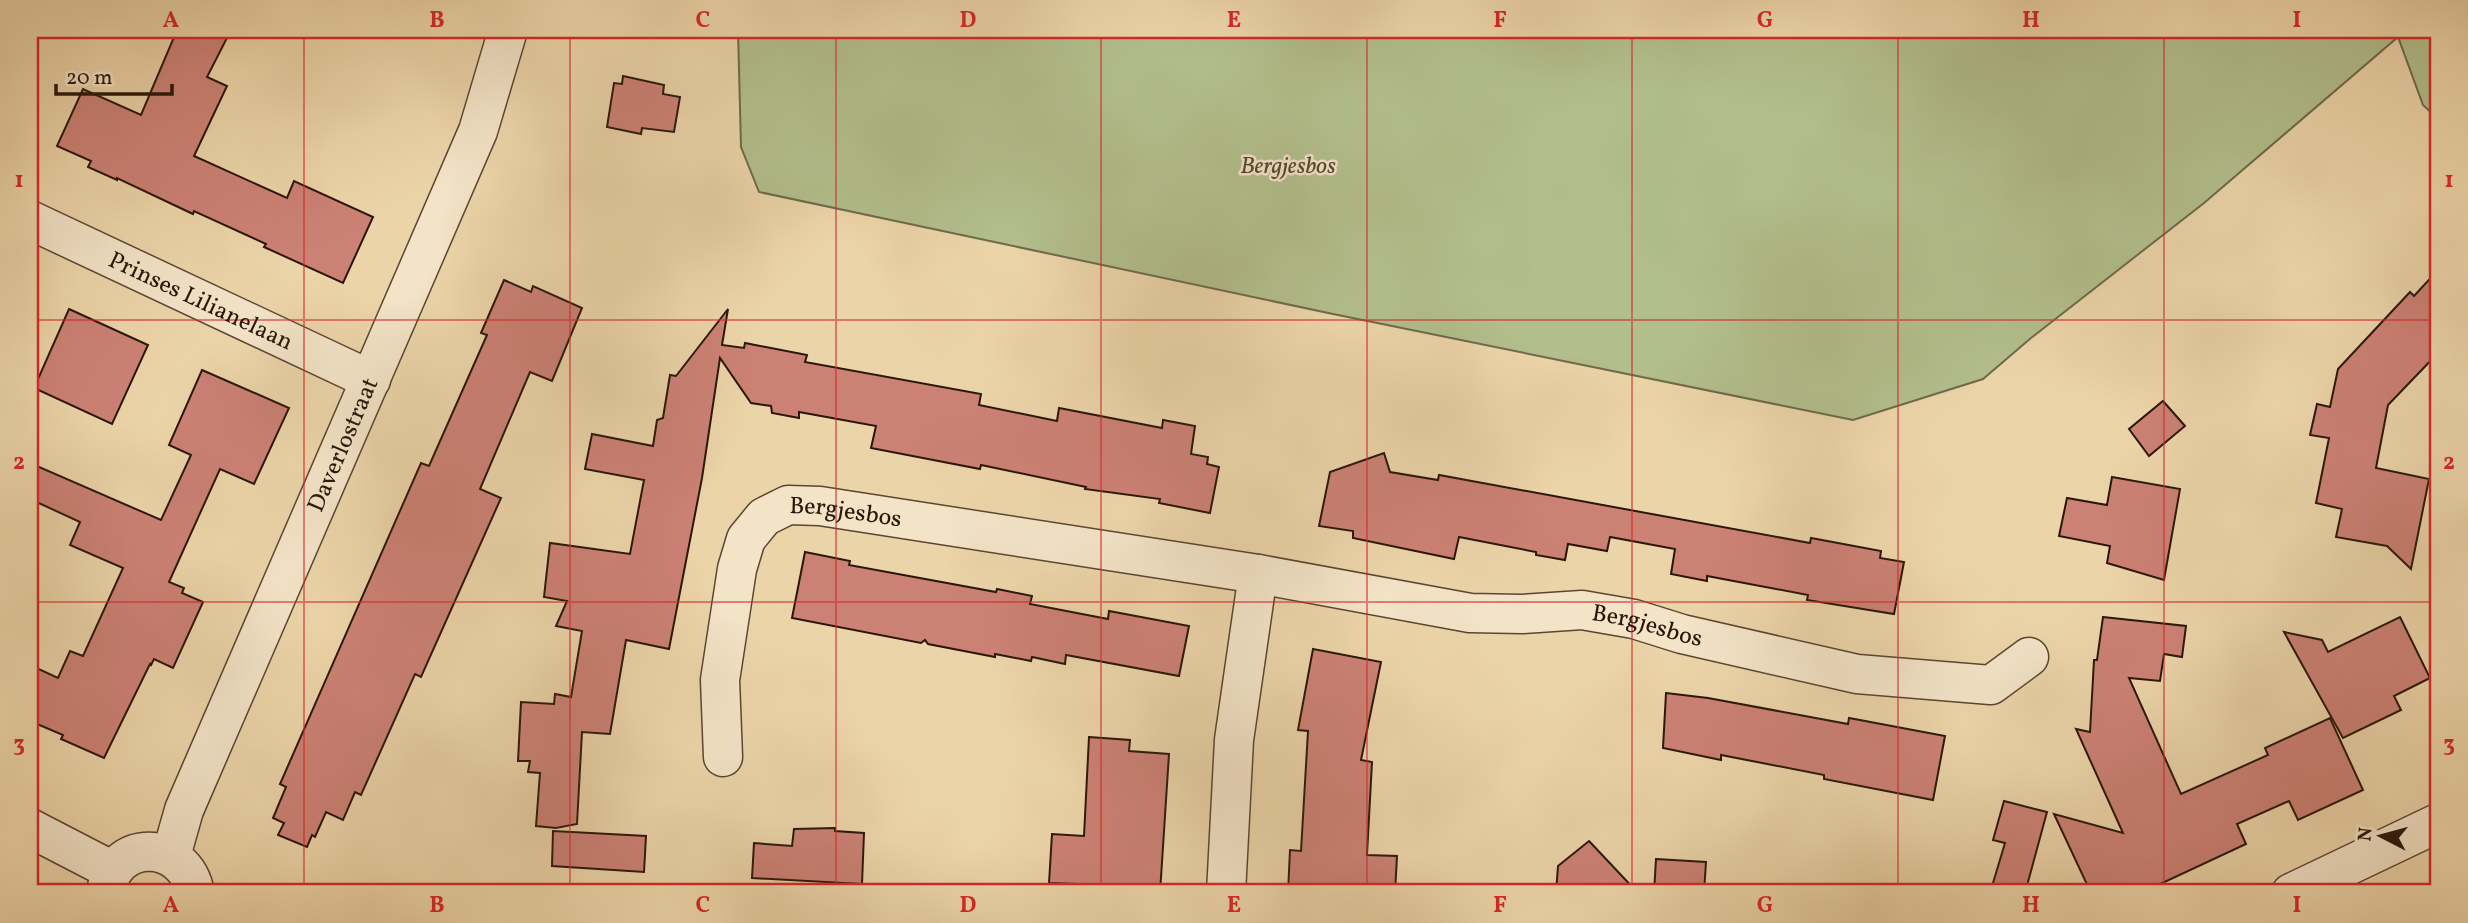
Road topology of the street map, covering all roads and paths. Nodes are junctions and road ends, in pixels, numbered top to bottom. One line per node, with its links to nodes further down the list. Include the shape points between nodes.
1 (508, 30): 3 (street, Daverlostraat, via 478,131)
2 (30, 220): 3 (street, Prinses Lilianelaan)
3 (371, 380): 9 (street, Daverlostraat, via 184,810)
4 (1258, 575): 5 (street, Bergjesbos, via 1470,612 1595,612 1857,674 1991,685); 6 (street, Bergjesbos, via 820,506 788,505 764,517 746,539 737,569 720,680); 12 (street, via 1234,740)
5 (2029, 657)
6 (723, 757)
7 (2438, 823): 13 (street)
8 (30, 828): 10 (street)
9 (171, 856): 10 (street, via 139,852 124,859); 11 (street, via 183,866)
10 (109, 882)
11 (195, 893)
12 (1226, 893)
13 (2291, 893)

